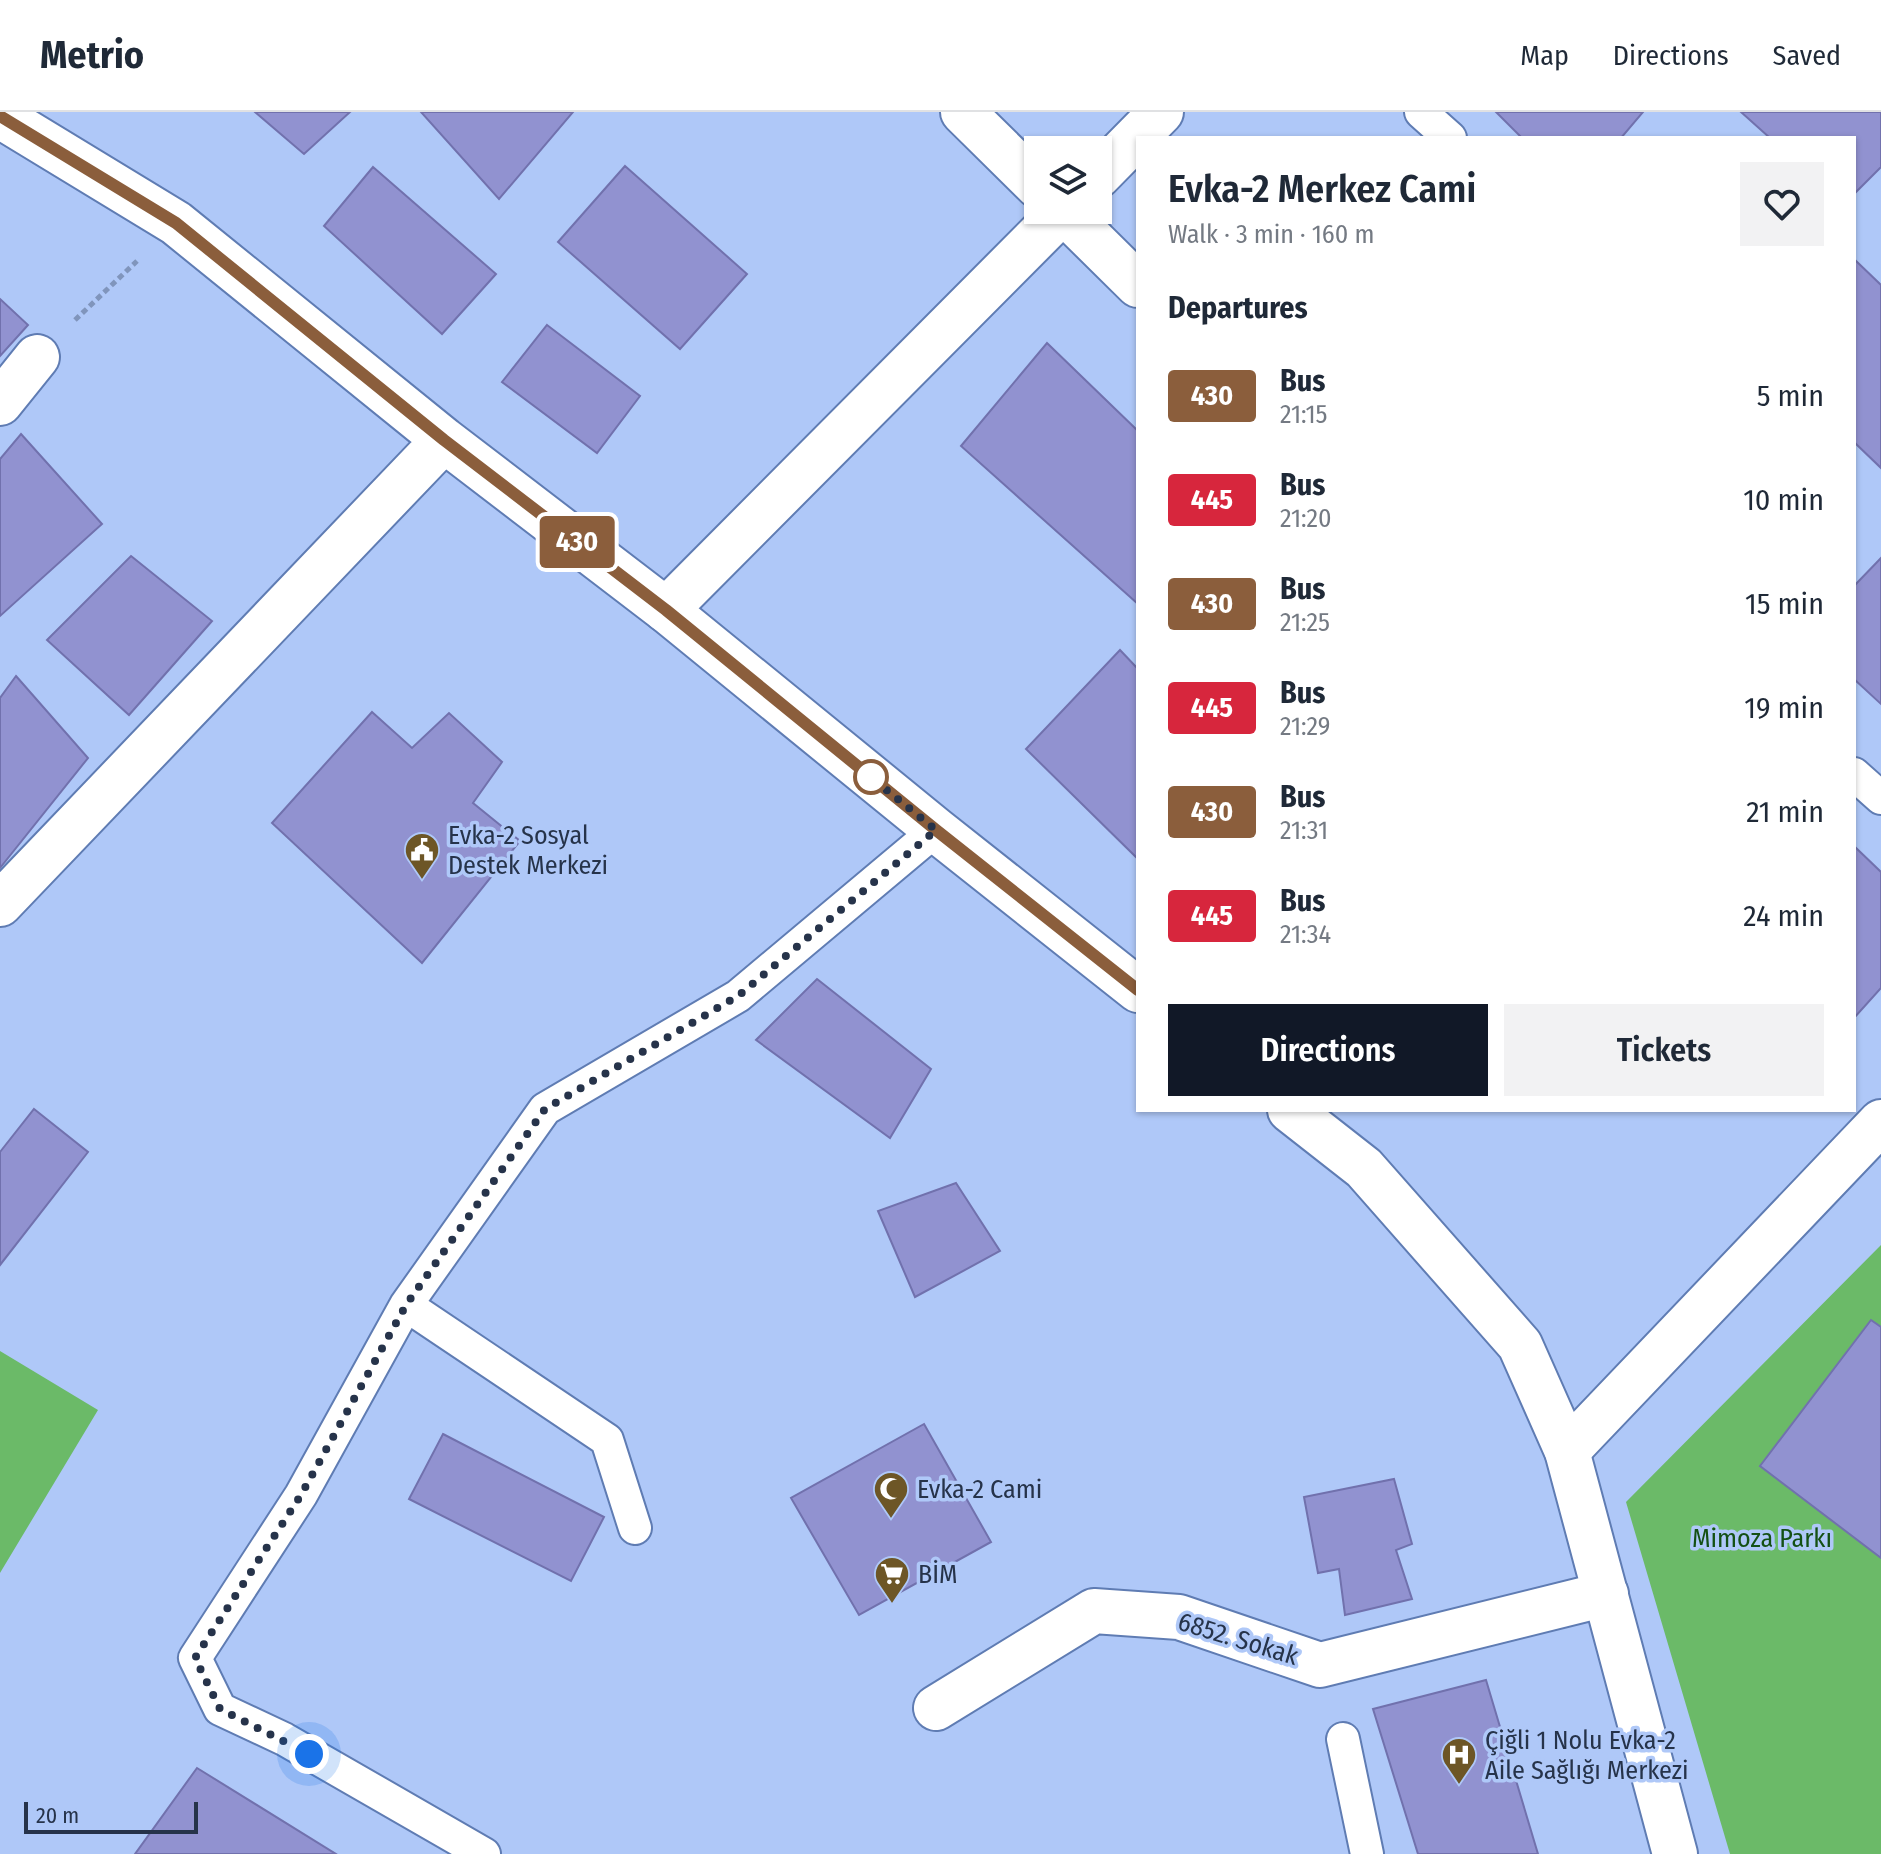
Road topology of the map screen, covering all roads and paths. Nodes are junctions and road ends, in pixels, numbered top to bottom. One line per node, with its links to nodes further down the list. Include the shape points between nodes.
1 (963, 112): 9 (street)
2 (1161, 112): 5 (street)
3 (1421, 112): 6 (lane)
4 (0, 116): 10 (street)
5 (1137, 136)
6 (1448, 136)
7 (1136, 137): 8 (street)
8 (1112, 162)
9 (1024, 172)
10 (176, 223): 14 (path); 16 (street)
11 (1049, 224): 17 (street)
12 (1077, 224): 13 (street)
13 (1136, 283)
14 (37, 357): 15 (street)
15 (0, 403)
16 (444, 440): 17 (street); 21 (street)
17 (666, 610): 20 (street)
18 (1856, 776): 19 (lane)
19 (1881, 798)
20 (936, 830): 22 (street); 25 (lane, via 738,996 545,1109)
21 (0, 904)
22 (1136, 988)
23 (1293, 1112): 26 (street, via 1364,1168 1520,1345)
24 (1881, 1122): 26 (street)
25 (406, 1305): 27 (lane, via 607,1440); 31 (lane, via 301,1495 195,1658 220,1709 284,1739)
26 (1567, 1451): 28 (street)
27 (635, 1528)
28 (1606, 1594): 29 (street, 6852. Sokak, via 1320,1665 1179,1617 1094,1611); 33 (street)
29 (936, 1708)
30 (1343, 1739): 32 (lane)
31 (484, 1854)
32 (1367, 1854)
33 (1675, 1854)

